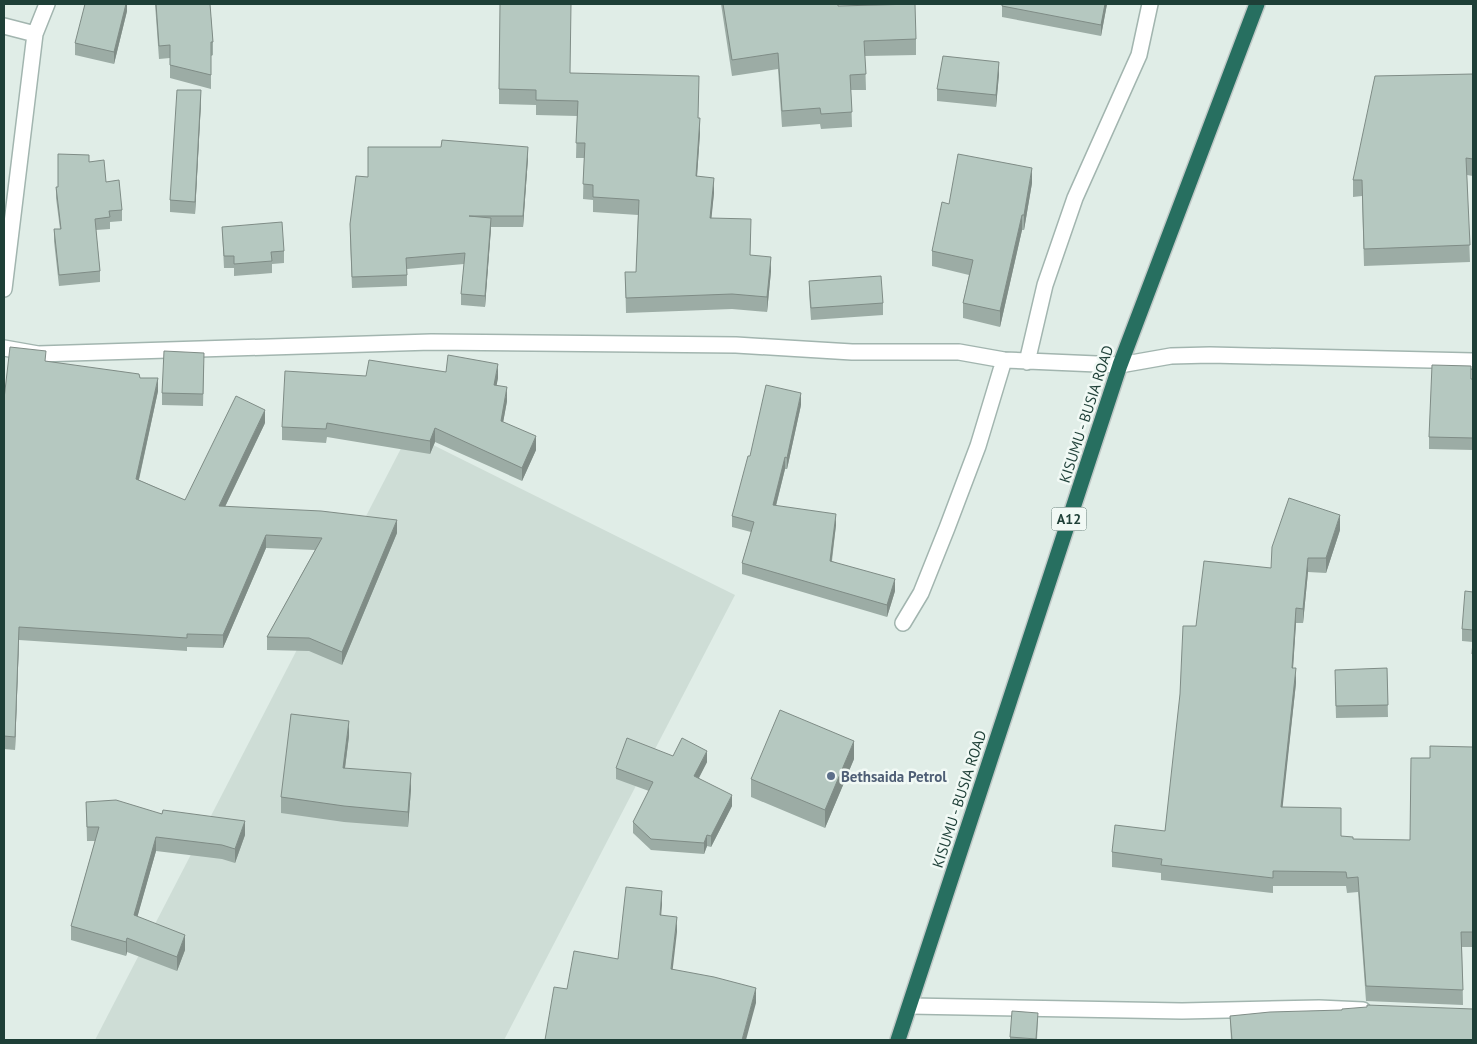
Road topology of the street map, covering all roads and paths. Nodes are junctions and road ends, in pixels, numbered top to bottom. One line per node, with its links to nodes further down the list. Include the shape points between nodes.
1 (47, 4): 5 (street)
2 (1150, 4): 10 (street, via 1139,55 1075,198 1045,285)
3 (1257, 4): 11 (highway, KISUMU - BUSIA ROAD / A12)
4 (4, 26): 5 (street)
5 (36, 34): 6 (street)
6 (4, 289)
7 (4, 348): 8 (street, via 38,354 431,342 667,344 852,352 959,352)
8 (1004, 360): 10 (street); 12 (street, via 978,446 957,501 920,593)
9 (1473, 361): 11 (street, via 1210,355 1171,356)
10 (1027, 362): 11 (street)
11 (1120, 365): 13 (highway, KISUMU - BUSIA ROAD / A12)
12 (903, 624)
13 (910, 1006): 14 (street); 15 (highway, KISUMU - BUSIA ROAD / A12)
14 (1379, 1011)
15 (898, 1040)

